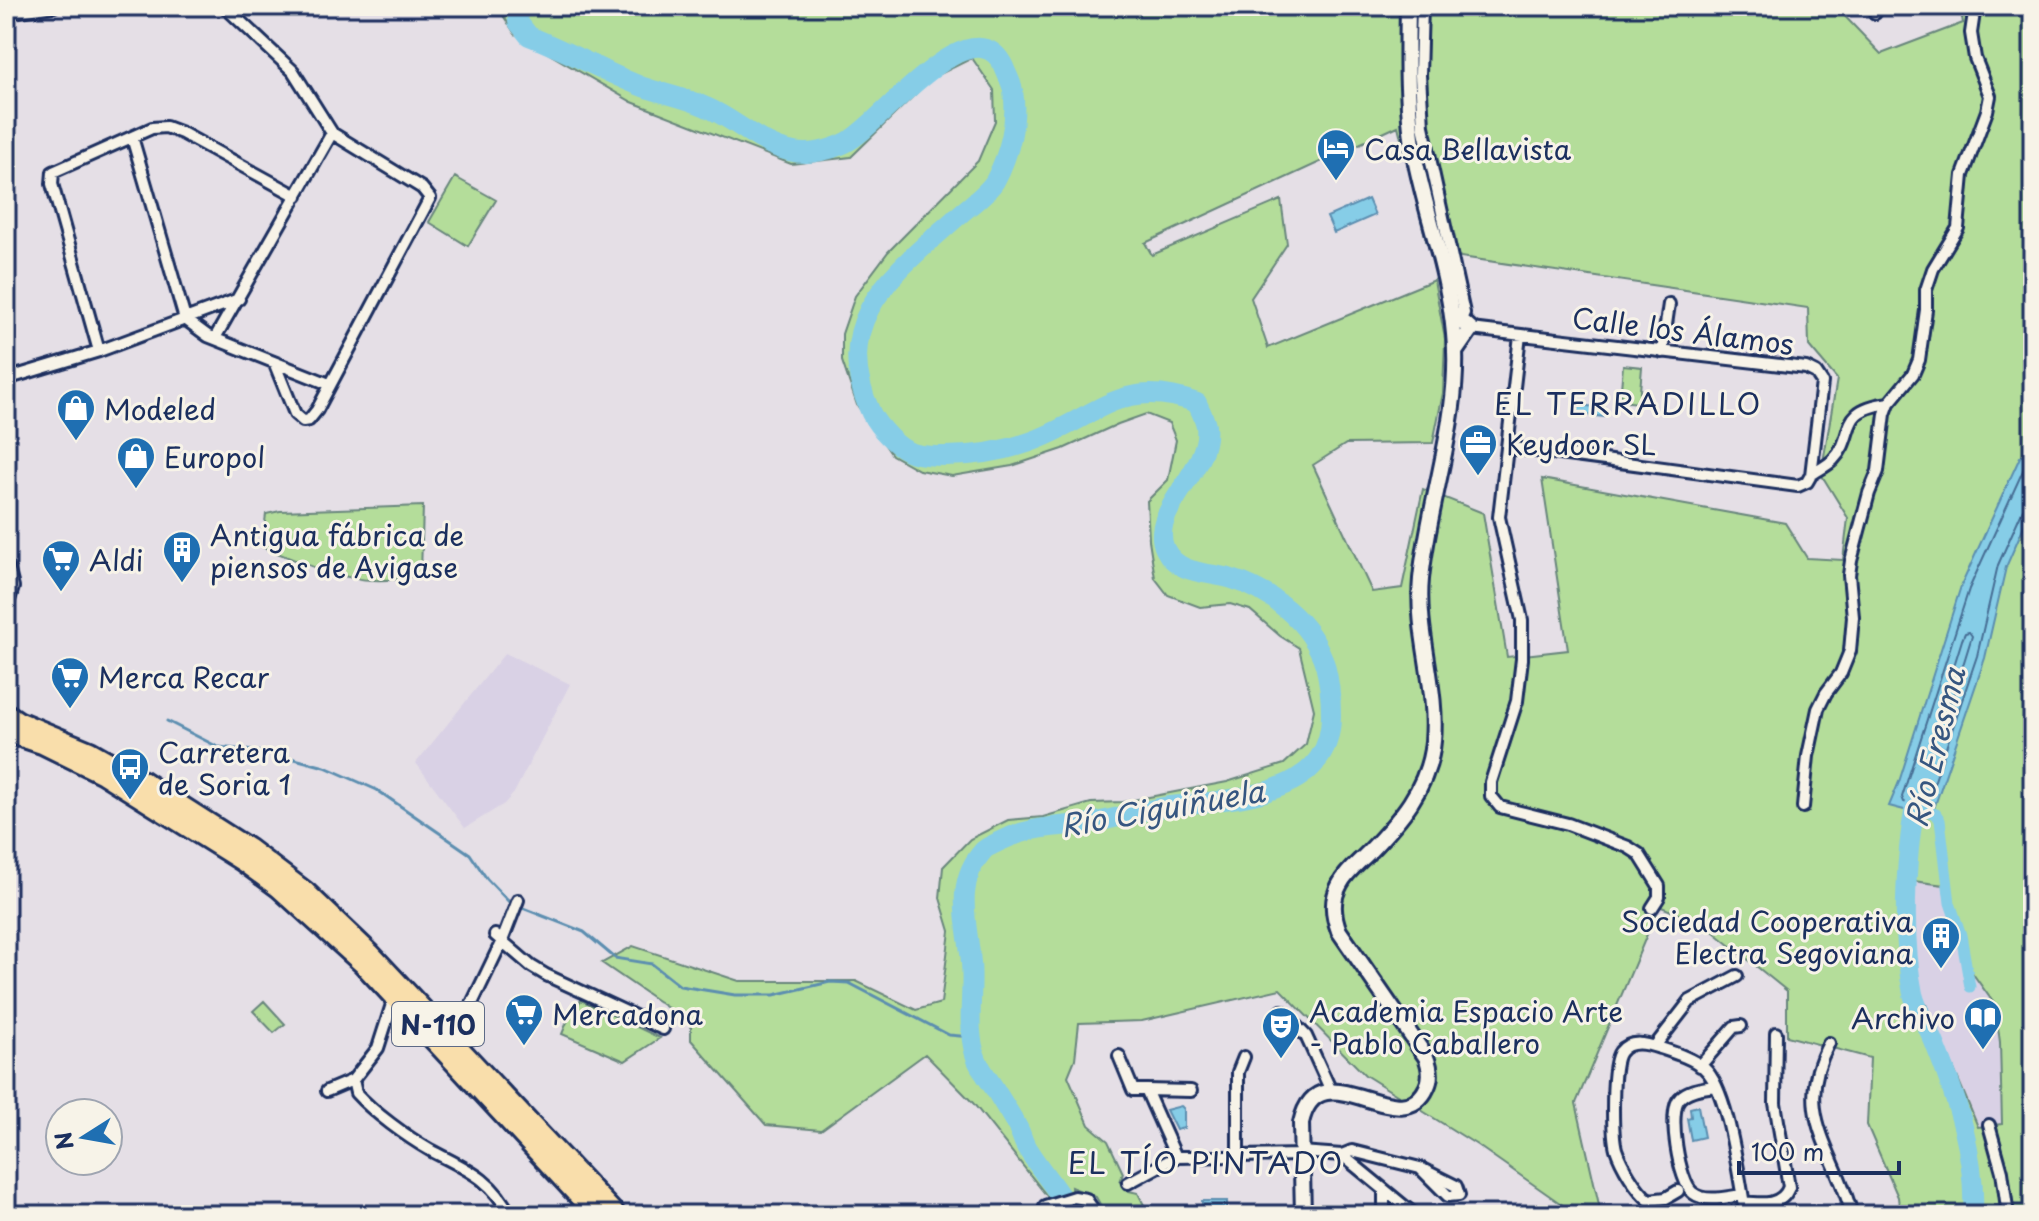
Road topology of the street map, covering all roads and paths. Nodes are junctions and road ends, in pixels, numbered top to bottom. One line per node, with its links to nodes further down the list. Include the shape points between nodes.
1 (54, 6): 6 (street)
2 (224, 6): 8 (street, via 293,71)
3 (1408, 6): 14 (street, via 1411,132)
4 (1422, 6): 14 (street, via 1423,126)
5 (1975, 6): 26 (street, via 1971,33 1990,96 1987,111 1963,175 1958,228 1926,290 1919,360)
6 (36, 7): 7 (street)
7 (6, 13)
8 (332, 133): 10 (street); 25 (street, via 430,198)
9 (132, 137): 10 (street, via 166,127); 15 (street); 20 (street, via 57,169 51,177)
10 (297, 196): 11 (street)
11 (239, 299): 13 (street); 16 (street)
12 (1669, 304): 22 (street)
13 (205, 312): 15 (street); 16 (street, via 218,317)
14 (1458, 312): 17 (street); 21 (street)
15 (185, 319): 19 (street); 20 (street)
16 (223, 326): 19 (street)
17 (1471, 329): 18 (street, Calle los Álamos); 21 (street)
18 (1520, 335): 22 (street, Calle los Álamos); 27 (street)
19 (215, 338): 23 (street)
20 (99, 351): 24 (street)
21 (1455, 352): 55 (street, via 1450,415 1421,580 1434,710 1432,754 1408,807 1343,879 1334,904 1339,931 1426,1057 1430,1079 1420,1098 1400,1107)
22 (1662, 352): 28 (street, Calle los Álamos, via 1816,373 1822,387)
23 (274, 362): 25 (street); 25 (street, via 295,414 303,421 313,416)
24 (6, 379)
25 (329, 384)
26 (1889, 403): 28 (street, via 1855,416 1832,461); 34 (street, via 1878,471 1851,561 1850,651 1818,709)
27 (1507, 447): 28 (street, via 1800,486); 36 (street, via 1499,517 1522,620 1522,659 1517,701 1491,796 1506,810 1568,824 1632,849 1659,886)
28 (1811, 475)
29 (6, 568): 30 (street, via 11,587)
30 (6, 603)
31 (6, 713): 33 (highway, N-110)
32 (6, 732): 33 (highway, N-110)
33 (88, 758): 39 (highway, N-110, via 279,888); 44 (highway, N-110, via 191,811 297,885)
34 (1803, 807)
35 (518, 900): 37 (street)
36 (1652, 908)
37 (498, 938): 42 (street, via 546,975); 44 (street)
38 (1737, 976): 46 (street, via 1690,1001)
39 (394, 998): 50 (street, via 378,1048); 68 (highway, N-110)
40 (1282, 1011): 55 (street, via 1306,1036)
41 (1741, 1026): 49 (street, via 1734,1027)
42 (663, 1029)
43 (1776, 1033): 65 (street, via 1775,1103 1789,1187 1773,1203)
44 (454, 1041): 69 (highway, N-110)
45 (1829, 1043): 75 (street, via 1818,1064 1814,1101 1820,1132)
46 (1655, 1046): 49 (street); 64 (street, via 1633,1044 1617,1058 1616,1148 1649,1200)
47 (1119, 1056): 52 (street, via 1133,1090)
48 (1244, 1057): 59 (street, via 1238,1072)
49 (1700, 1066): 51 (street)
50 (353, 1080): 53 (street); 67 (street, via 356,1093 373,1108 426,1148 490,1184)
51 (1715, 1086): 65 (street); 65 (street, via 1684,1094 1673,1109 1685,1181 1695,1195)
52 (1146, 1090): 54 (street); 60 (street)
53 (327, 1091)
54 (1191, 1091)
55 (1331, 1091): 57 (street, via 1305,1111)
56 (1989, 1125): 76 (street)
57 (1301, 1154): 58 (street); 59 (street); 71 (street)
58 (1342, 1155): 61 (street, via 1351,1151); 63 (street)
59 (1238, 1156): 60 (street)
60 (1176, 1157): 62 (street)
61 (1420, 1168)
62 (1128, 1183)
63 (1384, 1190): 72 (street); 73 (street)
64 (1678, 1191)
65 (1743, 1198): 74 (street)
66 (1049, 1204): 70 (street, via 1086,1199)
67 (510, 1215)
68 (596, 1215)
69 (616, 1215)
70 (1097, 1215)
71 (1303, 1215)
72 (1384, 1215)
73 (1415, 1215)
74 (1746, 1215)
75 (1852, 1215)
76 (2008, 1215)

